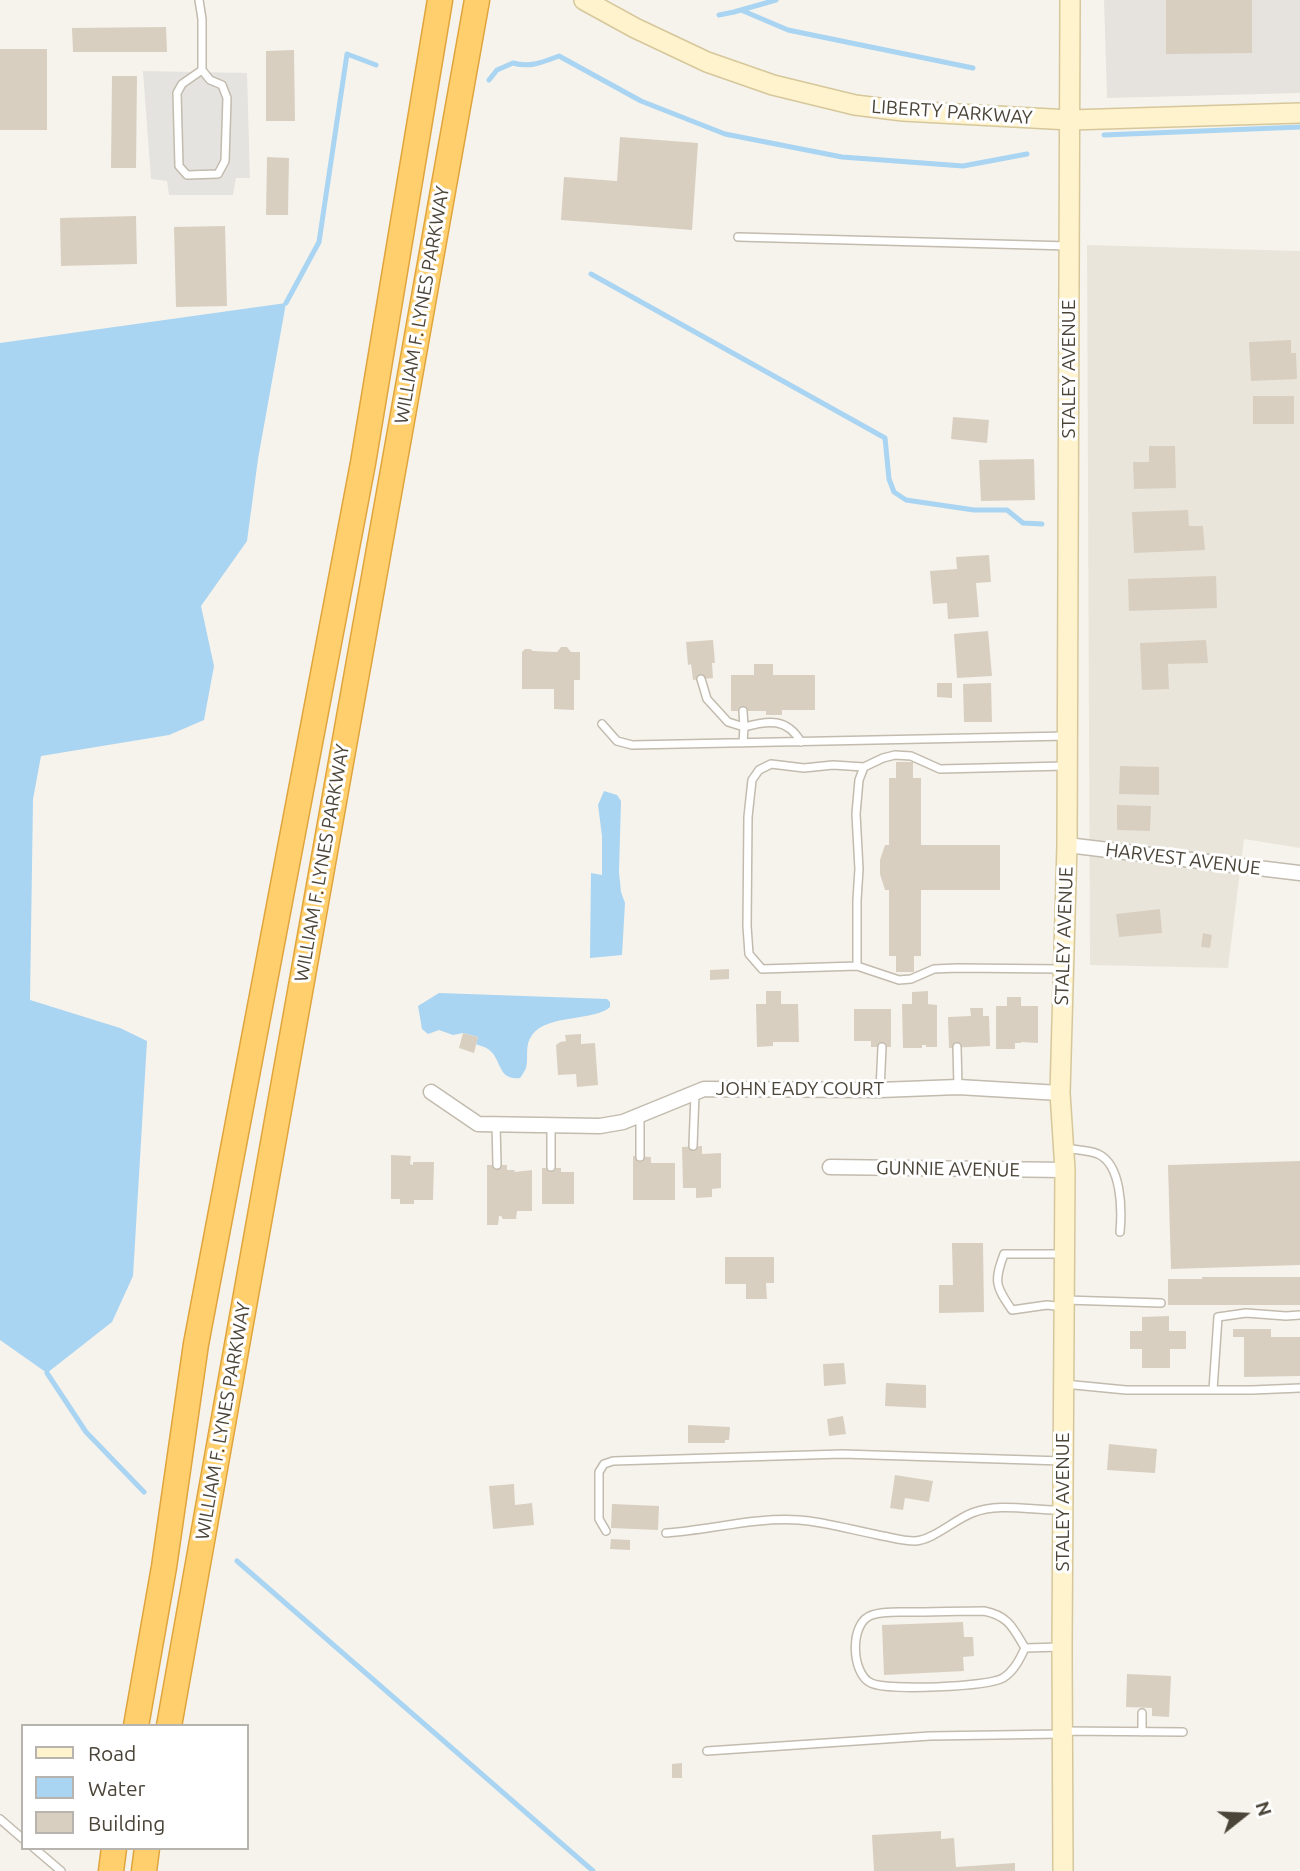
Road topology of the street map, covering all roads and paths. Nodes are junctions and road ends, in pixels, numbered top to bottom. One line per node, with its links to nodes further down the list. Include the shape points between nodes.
1 (199, 0): 6 (lane)
2 (440, 0): 56 (highway, WILLIAM F. LYNES PARKWAY, via 363,463 196,1344)
3 (477, 0): 57 (highway, WILLIAM F. LYNES PARKWAY)
4 (584, 0): 8 (street, LIBERTY PARKWAY, via 669,45 773,85 903,111)
5 (1070, 0): 8 (street, STALEY AVENUE)
6 (202, 70): 6 (lane, via 222,85 227,98 225,161 218,174 187,175 178,166 177,93)
7 (1300, 113): 8 (street, LIBERTY PARKWAY)
8 (1070, 120): 10 (street, STALEY AVENUE)
9 (738, 237): 10 (lane)
10 (1070, 246): 15 (street, STALEY AVENUE)
11 (701, 679): 14 (lane, via 707,699 728,722)
12 (743, 711): 14 (lane)
13 (603, 724): 17 (lane, via 617,741 632,745)
14 (744, 727): 16 (lane, via 763,722 785,724); 17 (lane)
15 (1068, 736): 16 (lane); 18 (street, STALEY AVENUE)
16 (801, 742): 17 (lane)
17 (743, 743)
18 (1067, 766): 19 (lane, via 940,769 911,756 895,755); 20 (street, STALEY AVENUE)
19 (864, 767): 22 (lane, via 856,814); 22 (lane, via 771,764 752,780 748,817 749,954 762,969)
20 (1067, 845): 21 (street, HARVEST AVENUE); 23 (street, STALEY AVENUE)
21 (1300, 873)
22 (857, 966): 23 (lane, via 899,980 946,968)
23 (1063, 970): 30 (street, STALEY AVENUE)
24 (882, 1047): 27 (lane)
25 (957, 1047): 26 (lane)
26 (958, 1087): 27 (street, JOHN EADY COURT); 30 (street, JOHN EADY COURT)
27 (880, 1090): 29 (street, JOHN EADY COURT, via 704,1089)
28 (431, 1092): 32 (street, JOHN EADY COURT, via 478,1124)
29 (695, 1093): 31 (street, JOHN EADY COURT); 34 (lane)
30 (1059, 1093): 35 (street, STALEY AVENUE)
31 (640, 1115): 33 (street, JOHN EADY COURT, via 600,1126); 36 (lane)
32 (496, 1124): 33 (street, JOHN EADY COURT); 37 (lane)
33 (551, 1125): 38 (lane)
34 (693, 1146)
35 (1063, 1148): 40 (street, STALEY AVENUE); 41 (lane, via 1099,1155 1110,1165 1118,1180)
36 (640, 1157)
37 (497, 1165)
38 (551, 1167)
39 (830, 1167): 40 (street, GUNNIE AVENUE)
40 (1065, 1170): 42 (street, STALEY AVENUE)
41 (1120, 1232)
42 (1065, 1254): 43 (street, STALEY AVENUE); 43 (lane, via 1004,1254 996,1275 1012,1310)
43 (1064, 1303): 44 (lane); 46 (street, STALEY AVENUE)
44 (1161, 1303)
45 (1300, 1315): 48 (lane, via 1218,1317)
46 (1063, 1384): 48 (lane); 49 (street, STALEY AVENUE)
47 (1300, 1388): 48 (lane)
48 (1213, 1390)
49 (1063, 1461): 50 (street, STALEY AVENUE); 51 (lane, via 842,1454 613,1461 599,1472 599,1519)
50 (1063, 1510): 52 (lane, via 973,1512 915,1541 798,1520); 53 (street, STALEY AVENUE)
51 (606, 1531)
52 (666, 1533)
53 (1062, 1647): 54 (lane); 58 (street, STALEY AVENUE)
54 (1025, 1648): 54 (lane, via 1005,1619 984,1611 885,1612 868,1616 856,1634 862,1675 881,1686 978,1685 1002,1679)
55 (1142, 1713): 59 (lane)
56 (136, 1724)
57 (169, 1724)
58 (1062, 1732): 59 (lane); 61 (lane); 68 (street, STALEY AVENUE)
59 (1142, 1732): 60 (lane)
60 (1183, 1732)
61 (707, 1751)
62 (0, 1819): 63 (lane)
63 (21, 1837)
64 (36, 1850): 66 (lane)
65 (114, 1850): 67 (highway)
66 (61, 1871)
67 (111, 1871)
68 (1063, 1871)

